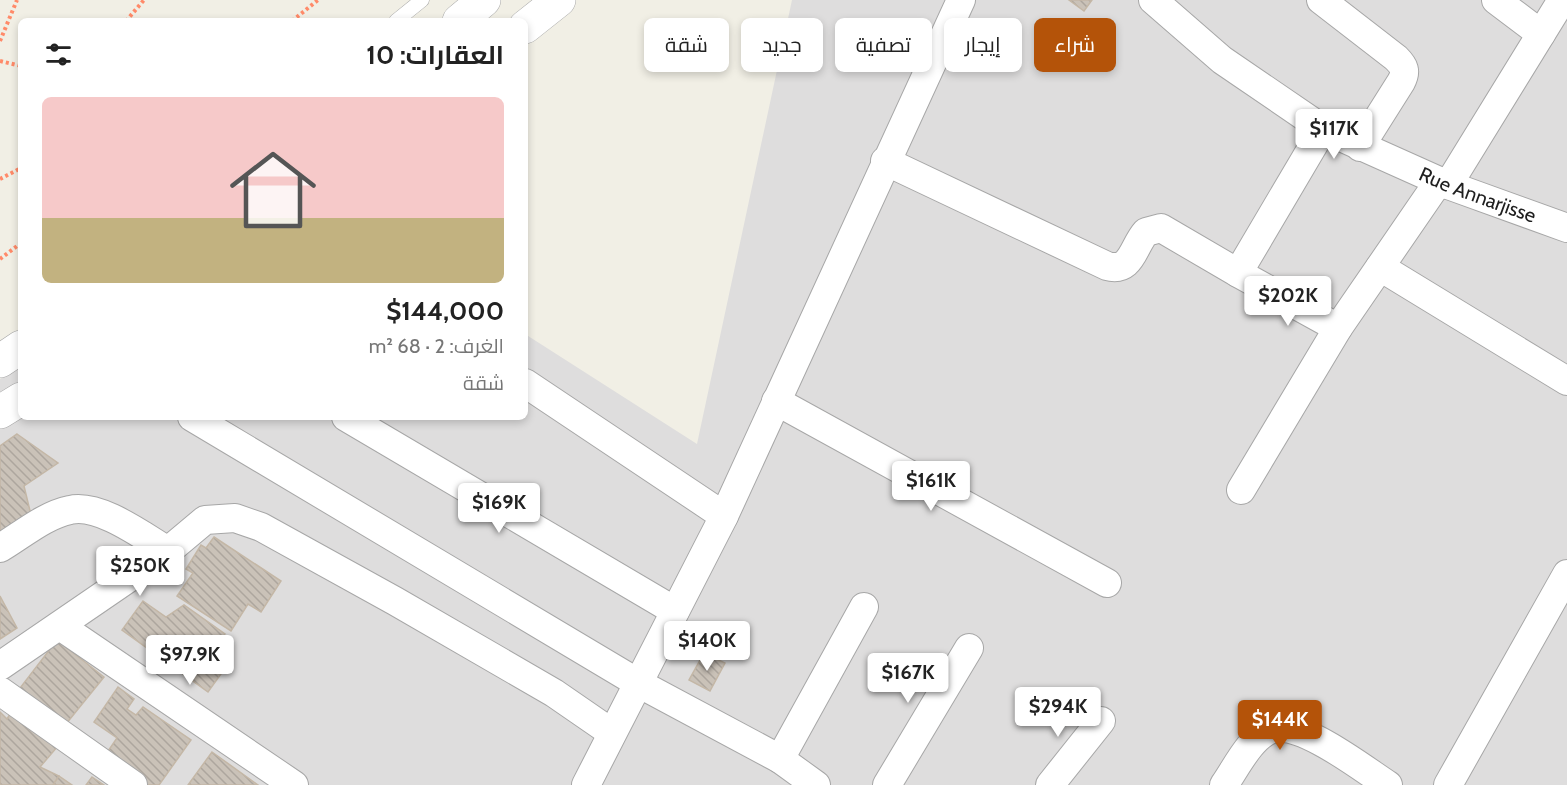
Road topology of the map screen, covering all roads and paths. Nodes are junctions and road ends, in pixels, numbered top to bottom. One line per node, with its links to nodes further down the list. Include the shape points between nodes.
1 (17, 0): 18 (path)
2 (144, 0): 12 (path)
3 (318, 0): 13 (path)
4 (422, 0): 14 (lane)
5 (484, 0): 15 (street)
6 (559, 0): 16 (street)
7 (961, 0): 23 (street)
8 (1321, 0): 22 (street, via 1404,68 1401,82)
9 (1496, 0): 17 (street)
10 (1562, 0): 17 (street)
11 (1168, 5): 21 (street, Rue Annarjisse, via 1222,60)
12 (129, 18)
13 (296, 18)
14 (400, 18)
15 (463, 18)
16 (528, 25)
17 (1541, 34): 26 (street)
18 (0, 41)
19 (0, 60): 20 (path)
20 (18, 65)
21 (1323, 129): 22 (street, Rue Annarjisse); 31 (street)
22 (1360, 147): 26 (street, Rue Annarjisse)
23 (885, 161): 31 (street, via 1107,266 1128,264 1146,232 1161,228); 38 (street)
24 (18, 170): 25 (path)
25 (0, 179)
26 (1444, 183): 27 (street, Rue Annarjisse); 30 (street)
27 (1567, 228)
28 (18, 245): 29 (path)
29 (0, 259)
30 (1380, 267): 32 (street); 35 (street)
31 (1238, 273): 32 (street)
32 (1338, 328): 42 (street)
33 (18, 349): 34 (street)
34 (0, 361)
35 (1567, 381)
36 (528, 385): 43 (street)
37 (18, 401): 39 (street)
38 (776, 401): 43 (street); 47 (street)
39 (0, 412)
40 (197, 420): 53 (street)
41 (351, 420): 49 (street)
42 (1241, 490)
43 (724, 516): 49 (street)
44 (0, 548): 45 (street, via 71,509 90,510 112,518)
45 (168, 551): 50 (street); 56 (street, via 205,520 235,518 261,527 554,693)
46 (1567, 574): 66 (street)
47 (1107, 583)
48 (864, 607): 57 (street)
49 (675, 611): 53 (street)
50 (60, 626): 52 (street); 59 (street)
51 (969, 648): 62 (street)
52 (0, 666)
53 (638, 683): 56 (street); 57 (street)
54 (0, 691): 58 (street)
55 (1101, 721): 63 (street)
56 (612, 733): 60 (street)
57 (780, 759): 61 (street)
58 (133, 785)
59 (294, 785)
60 (585, 785)
61 (816, 785)
62 (887, 785)
63 (1050, 785)
64 (1224, 785): 65 (street, via 1261,736 1279,728 1304,733)
65 (1388, 785)
66 (1448, 785)

